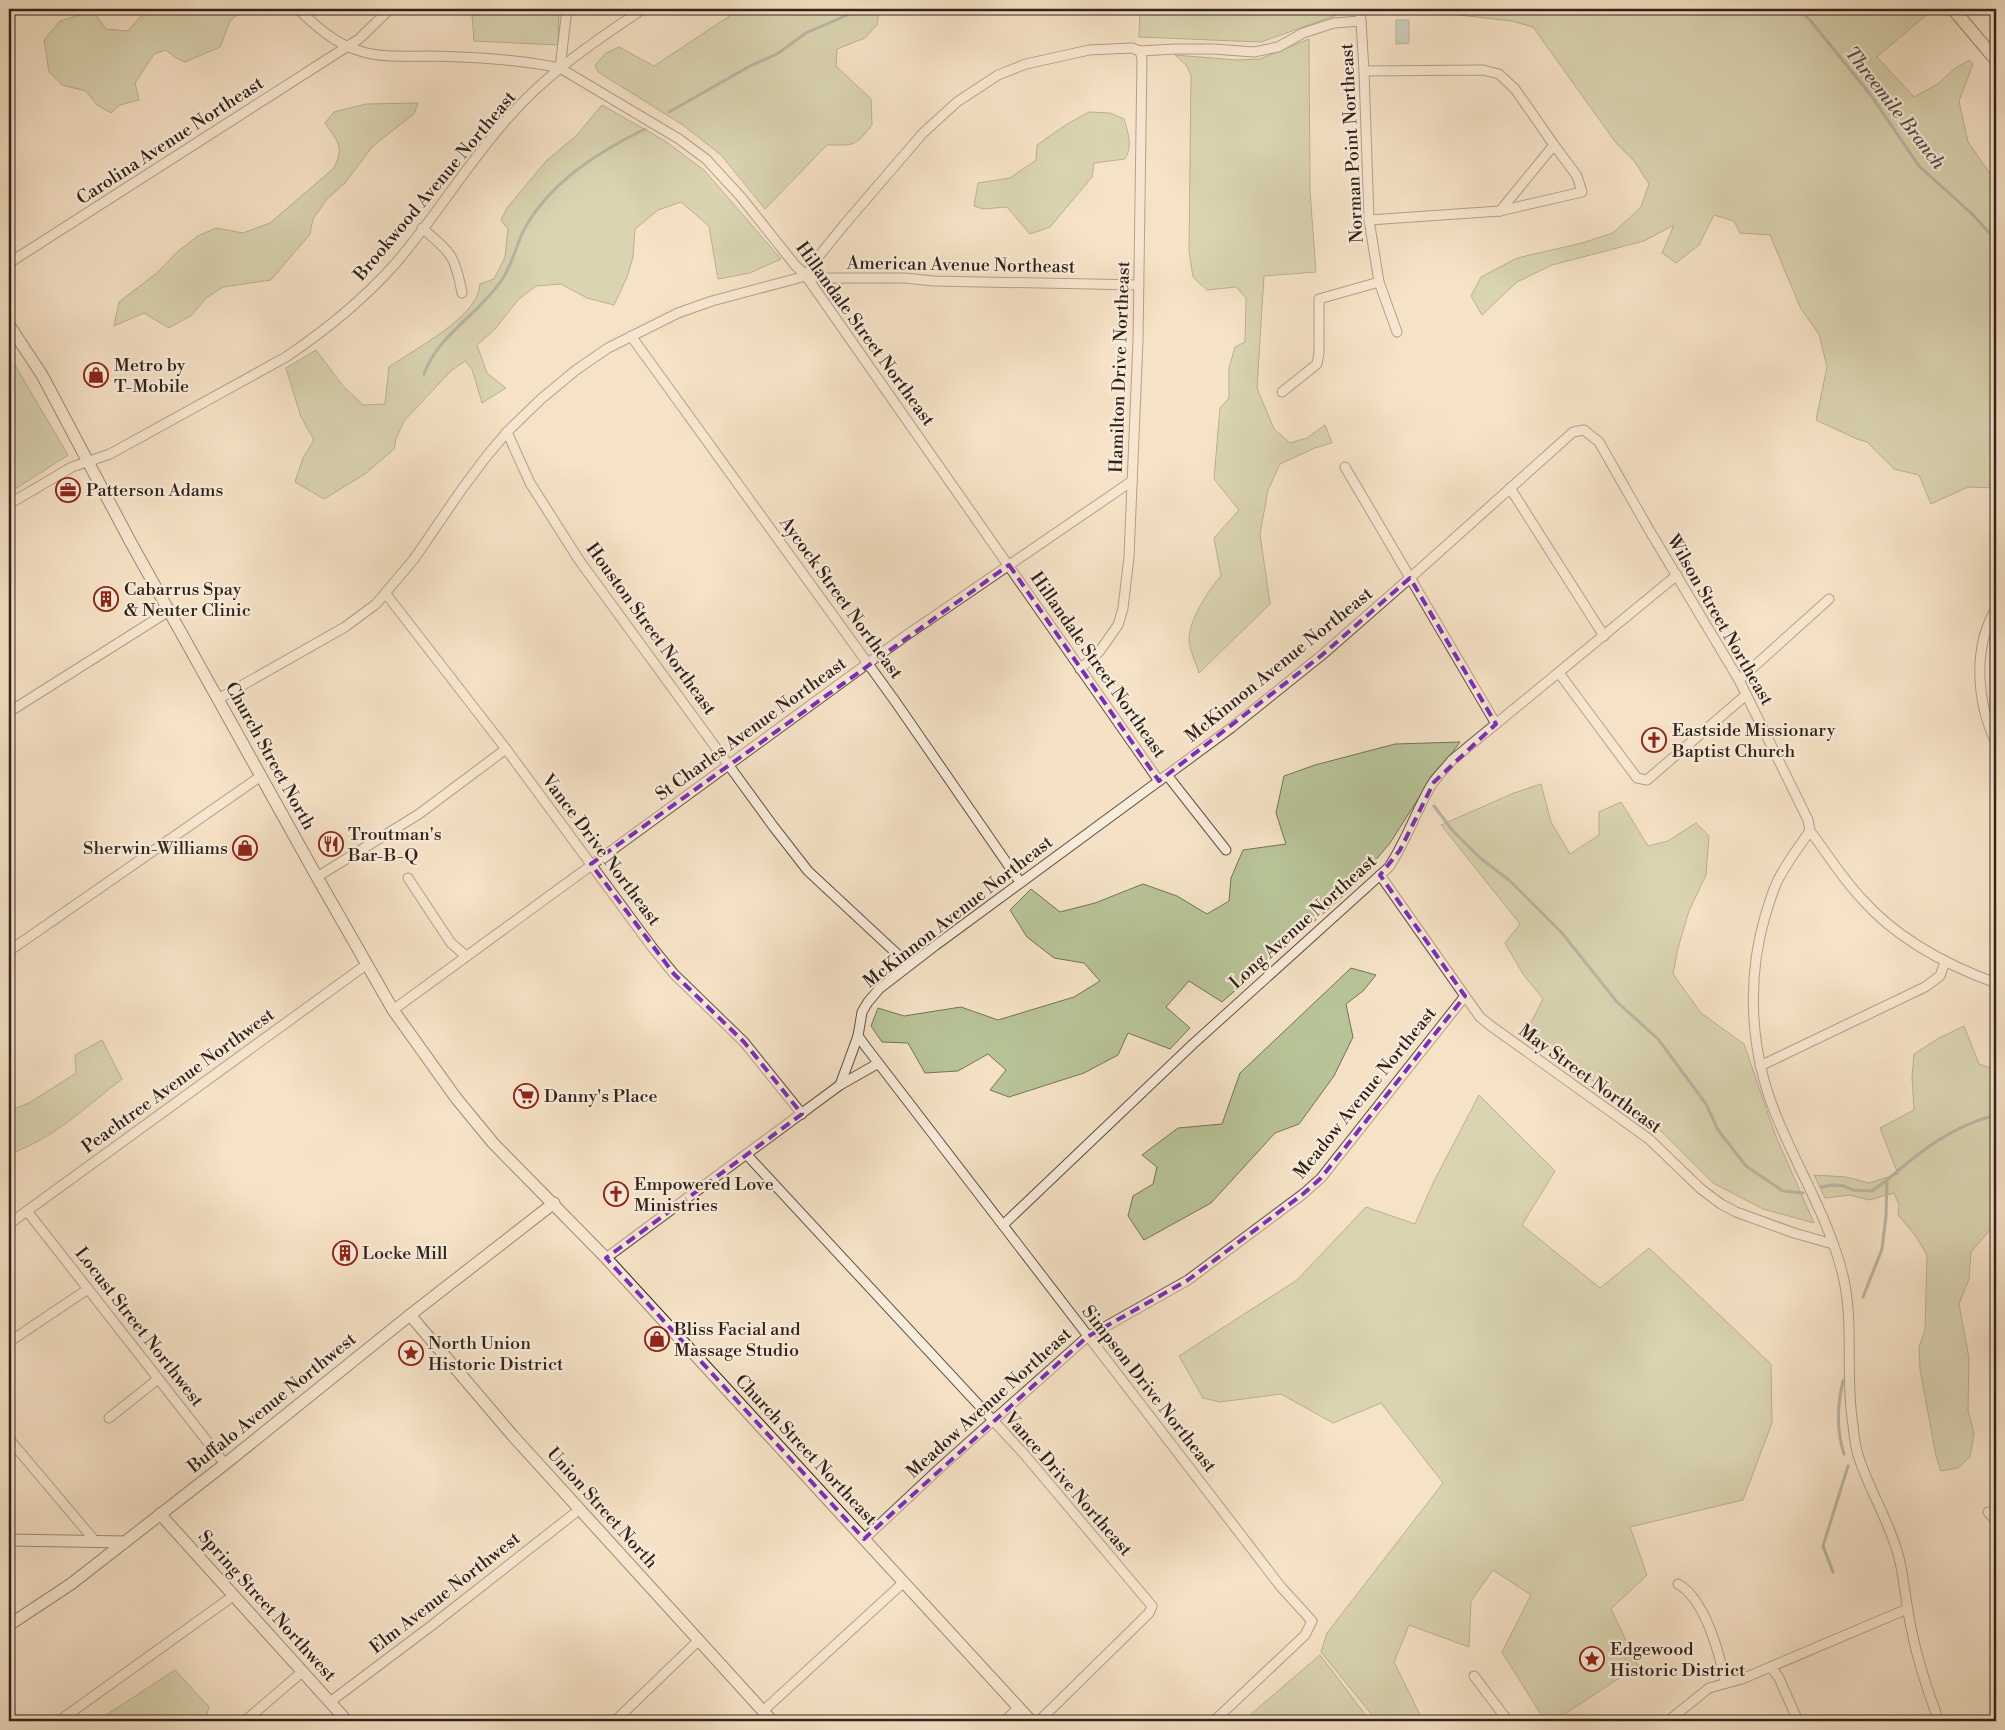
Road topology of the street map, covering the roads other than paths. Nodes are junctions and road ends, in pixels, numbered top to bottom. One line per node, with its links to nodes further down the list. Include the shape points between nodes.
1 (298, 9): 8 (street, Hillandale Street Northeast, via 320,29)
2 (390, 9): 8 (street, Carolina Avenue Northeast)
3 (567, 9): 11 (street)
4 (643, 9): 11 (street, Brookwood Avenue Northeast)
5 (1359, 9): 7 (street, Norman Point Northeast)
6 (1952, 9): 10 (main road)
7 (1361, 21): 9 (street, via 1334,23 1303,33 1278,47 1254,52); 12 (street, Norman Point Northeast)
8 (348, 46): 11 (street, Hillandale Street Northeast, via 360,52 384,55 467,57); 17 (street, Carolina Avenue Northeast)
9 (1140, 51): 18 (street, via 1110,48 1053,57 1026,64 985,82 957,102 923,134 844,225); 20 (street, Hamilton Drive Northeast)
10 (1996, 60)
11 (560, 68): 16 (street, Brookwood Avenue Northeast, via 509,116); 18 (street, Hillandale Street Northeast, via 679,139 706,159)
12 (1364, 71): 13 (street, via 1483,70 1499,74 1515,88); 15 (street, Norman Point Northeast)
13 (1554, 146): 14 (street); 14 (street, via 1577,176 1582,192)
14 (1500, 211): 15 (street)
15 (1369, 220): 19 (street, Norman Point Northeast)
16 (422, 228): 21 (street, via 448,250 457,266); 28 (street, Brookwood Avenue Northeast, via 365,296 312,339 286,357 110,454)
17 (9, 263)
18 (806, 276): 20 (street, American Avenue Northeast); 24 (street, American Avenue Northeast, via 703,304); 33 (street, Hillandale Street Northeast)
19 (1379, 282): 23 (street, Norman Point Northeast); 25 (street, via 1319,299 1317,364)
20 (1139, 285): 30 (street, Hamilton Drive Northeast)
21 (462, 293)
22 (9, 325): 28 (main road, Church Street North, via 42,375)
23 (1397, 332)
24 (631, 336): 27 (street, American Avenue Northeast, via 576,370); 41 (street, Aycock Street Northeast)
25 (1282, 392)
26 (1584, 430): 31 (street, McKinnon Avenue Northeast, via 1573,432); 34 (street, Wilson Street Northeast, via 1599,442)
27 (507, 432): 36 (street, American Avenue Northeast); 51 (street, Houston Street Northeast, via 530,483 580,560)
28 (88, 461): 32 (street, Brookwood Avenue Northeast, via 49,479); 39 (main road, Church Street North)
29 (1345, 467): 35 (street)
30 (1132, 481): 33 (street, St Charles Avenue Northeast); 42 (street, Hamilton Drive Northeast, via 1123,608 1112,635)
31 (1510, 488): 35 (street, McKinnon Avenue Northeast); 40 (street)
32 (9, 504)
33 (1009, 565): 41 (street, St Charles Avenue Northeast); 42 (street, Hillandale Street Northeast)
34 (1677, 574): 40 (street, Long Avenue Northeast); 44 (street, Wilson Street Northeast)
35 (1410, 578): 48 (street); 53 (street, McKinnon Avenue Northeast, via 1322,654)
36 (386, 594): 46 (street, American Avenue Northeast, via 345,626); 50 (street, Vance Drive Northeast)
37 (1829, 599): 44 (street)
38 (1996, 609): 49 (street, via 1987,627 1981,653 1980,682 1983,709)
39 (169, 611): 46 (main road, Church Street North); 47 (street)
40 (1604, 636): 43 (street, Long Avenue Northeast)
41 (868, 663): 51 (street, St Charles Avenue Northeast); 61 (street, Aycock Street Northeast)
42 (1080, 669): 54 (street, Hillandale Street Northeast)
43 (1559, 673): 45 (street, via 1637,778 1647,780); 48 (street, Long Avenue Northeast)
44 (1739, 680): 45 (street, Wilson Street Northeast)
45 (1746, 695): 55 (street, Wilson Street Northeast, via 1808,820)
46 (218, 699): 52 (main road, Church Street North)
47 (9, 712)
48 (1496, 724): 58 (street, Long Avenue Northeast, via 1452,760 1434,782 1400,850)
49 (1996, 743)
50 (506, 749): 57 (street, Vance Drive Northeast); 59 (street, via 420,814)
51 (730, 764): 57 (street, St Charles Avenue Northeast); 66 (street, Houston Street Northeast, via 808,871)
52 (261, 776): 59 (main road, Church Street North); 62 (street)
53 (1167, 776): 54 (street, McKinnon Avenue Northeast); 56 (street)
54 (1158, 782): 61 (street, McKinnon Avenue Northeast)
55 (1810, 831): 64 (street, Wilson Street Northeast, via 1860,898 1925,951); 72 (street, via 1778,879 1762,928 1753,995)
56 (1226, 850)
57 (591, 864): 63 (street, St Charles Avenue Northeast); 74 (street, Vance Drive Northeast, via 674,974 744,1042)
58 (1380, 875): 68 (street, May Street Northeast); 79 (street, Long Avenue Northeast, via 1193,1044)
59 (317, 877): 65 (main road, Church Street North)
60 (408, 878): 63 (street, via 451,943)
61 (1020, 882): 66 (street, McKinnon Avenue Northeast)
62 (9, 951)
63 (466, 956): 69 (street, St Charles Avenue Northeast)
64 (1945, 962): 67 (street, Wilson Street Northeast); 72 (street, via 1940,976 1925,987)
65 (367, 964): 69 (main road, Church Street North); 77 (street, Peachtree Avenue Northwest)
66 (909, 966): 70 (street, McKinnon Avenue Northeast, via 879,989 868,1002 862,1012)
67 (1996, 983)
68 (1465, 996): 80 (street, May Street Northeast, via 1491,1026 1649,1140 1721,1204 1794,1233); 84 (street, Meadow Avenue Northeast, via 1309,1189 1188,1280)
69 (393, 1010): 76 (main road, Church Street North, via 456,1098 493,1143)
70 (858, 1036): 71 (street); 73 (street, McKinnon Avenue Northeast)
71 (877, 1064): 73 (street); 79 (street, Simpson Drive Northeast)
72 (1760, 1066): 80 (street, via 1776,1115)
73 (840, 1085): 74 (street)
74 (802, 1114): 75 (street)
75 (747, 1155): 81 (street); 88 (street, Vance Drive Northeast)
76 (554, 1204): 81 (main road, Church Street Northeast); 83 (main road, Buffalo Avenue Northwest)
77 (27, 1210): 78 (street, Peachtree Avenue Northwest); 82 (street, Locust Street Northwest)
78 (9, 1224)
79 (1003, 1225): 84 (street, Simpson Drive Northeast)
80 (1832, 1244): 102 (street, via 1848,1301 1852,1422 1858,1455 1889,1527 1903,1577)
81 (606, 1258): 95 (main road, Church Street Northeast)
82 (88, 1289): 85 (street); 86 (street, Locust Street Northwest)
83 (410, 1314): 90 (main road, Buffalo Avenue Northwest); 91 (main road, Union Street North, via 513,1436)
84 (1087, 1336): 88 (street, Meadow Avenue Northeast); 120 (street, Simpson Drive Northeast, via 1281,1587 1312,1621 1305,1635)
85 (9, 1342)
86 (158, 1379): 87 (street); 90 (street, Locust Street Northwest)
87 (109, 1418)
88 (993, 1420): 95 (street, Meadow Avenue Northeast); 119 (street, Vance Drive Northeast, via 1152,1606 1149,1614)
89 (9, 1439): 97 (street)
90 (225, 1464): 93 (main road, Buffalo Avenue Northwest)
91 (580, 1509): 104 (main road, Union Street North); 109 (street, Elm Avenue Northwest)
92 (1988, 1512): 94 (street)
93 (160, 1514): 98 (main road, Buffalo Avenue Northwest); 101 (main road, Spring Street Northwest)
94 (1996, 1520)
95 (864, 1539): 99 (main road, Church Street Northeast)
96 (9, 1540): 97 (main road)
97 (95, 1541): 98 (main road)
98 (125, 1542): 103 (main road, Buffalo Avenue Northwest, via 71,1584)
99 (904, 1582): 110 (main road, Church Street Northeast); 111 (street)
100 (1678, 1584): 108 (street, via 1691,1594 1702,1613 1717,1648)
101 (233, 1596): 106 (main road, Spring Street Northwest); 112 (street)
102 (1907, 1609): 105 (street); 124 (street)
103 (9, 1624)
104 (699, 1640): 111 (main road, Union Street North); 115 (street)
105 (1771, 1666): 108 (street); 123 (street)
106 (302, 1672): 109 (main road, Spring Street Northwest); 113 (street)
107 (1474, 1676): 121 (street)
108 (1726, 1683): 122 (street, via 1709,1688)
109 (330, 1702): 114 (main road, Spring Street Northwest)
110 (1019, 1707): 117 (street); 118 (main road, Church Street Northeast)
111 (763, 1711): 116 (main road, Union Street North)
112 (59, 1721)
113 (245, 1721)
114 (347, 1721)
115 (615, 1721)
116 (772, 1721)
117 (1005, 1721)
118 (1031, 1721)
119 (1039, 1721)
120 (1214, 1721)
121 (1508, 1721)
122 (1668, 1721)
123 (1798, 1721)
124 (1939, 1721)

